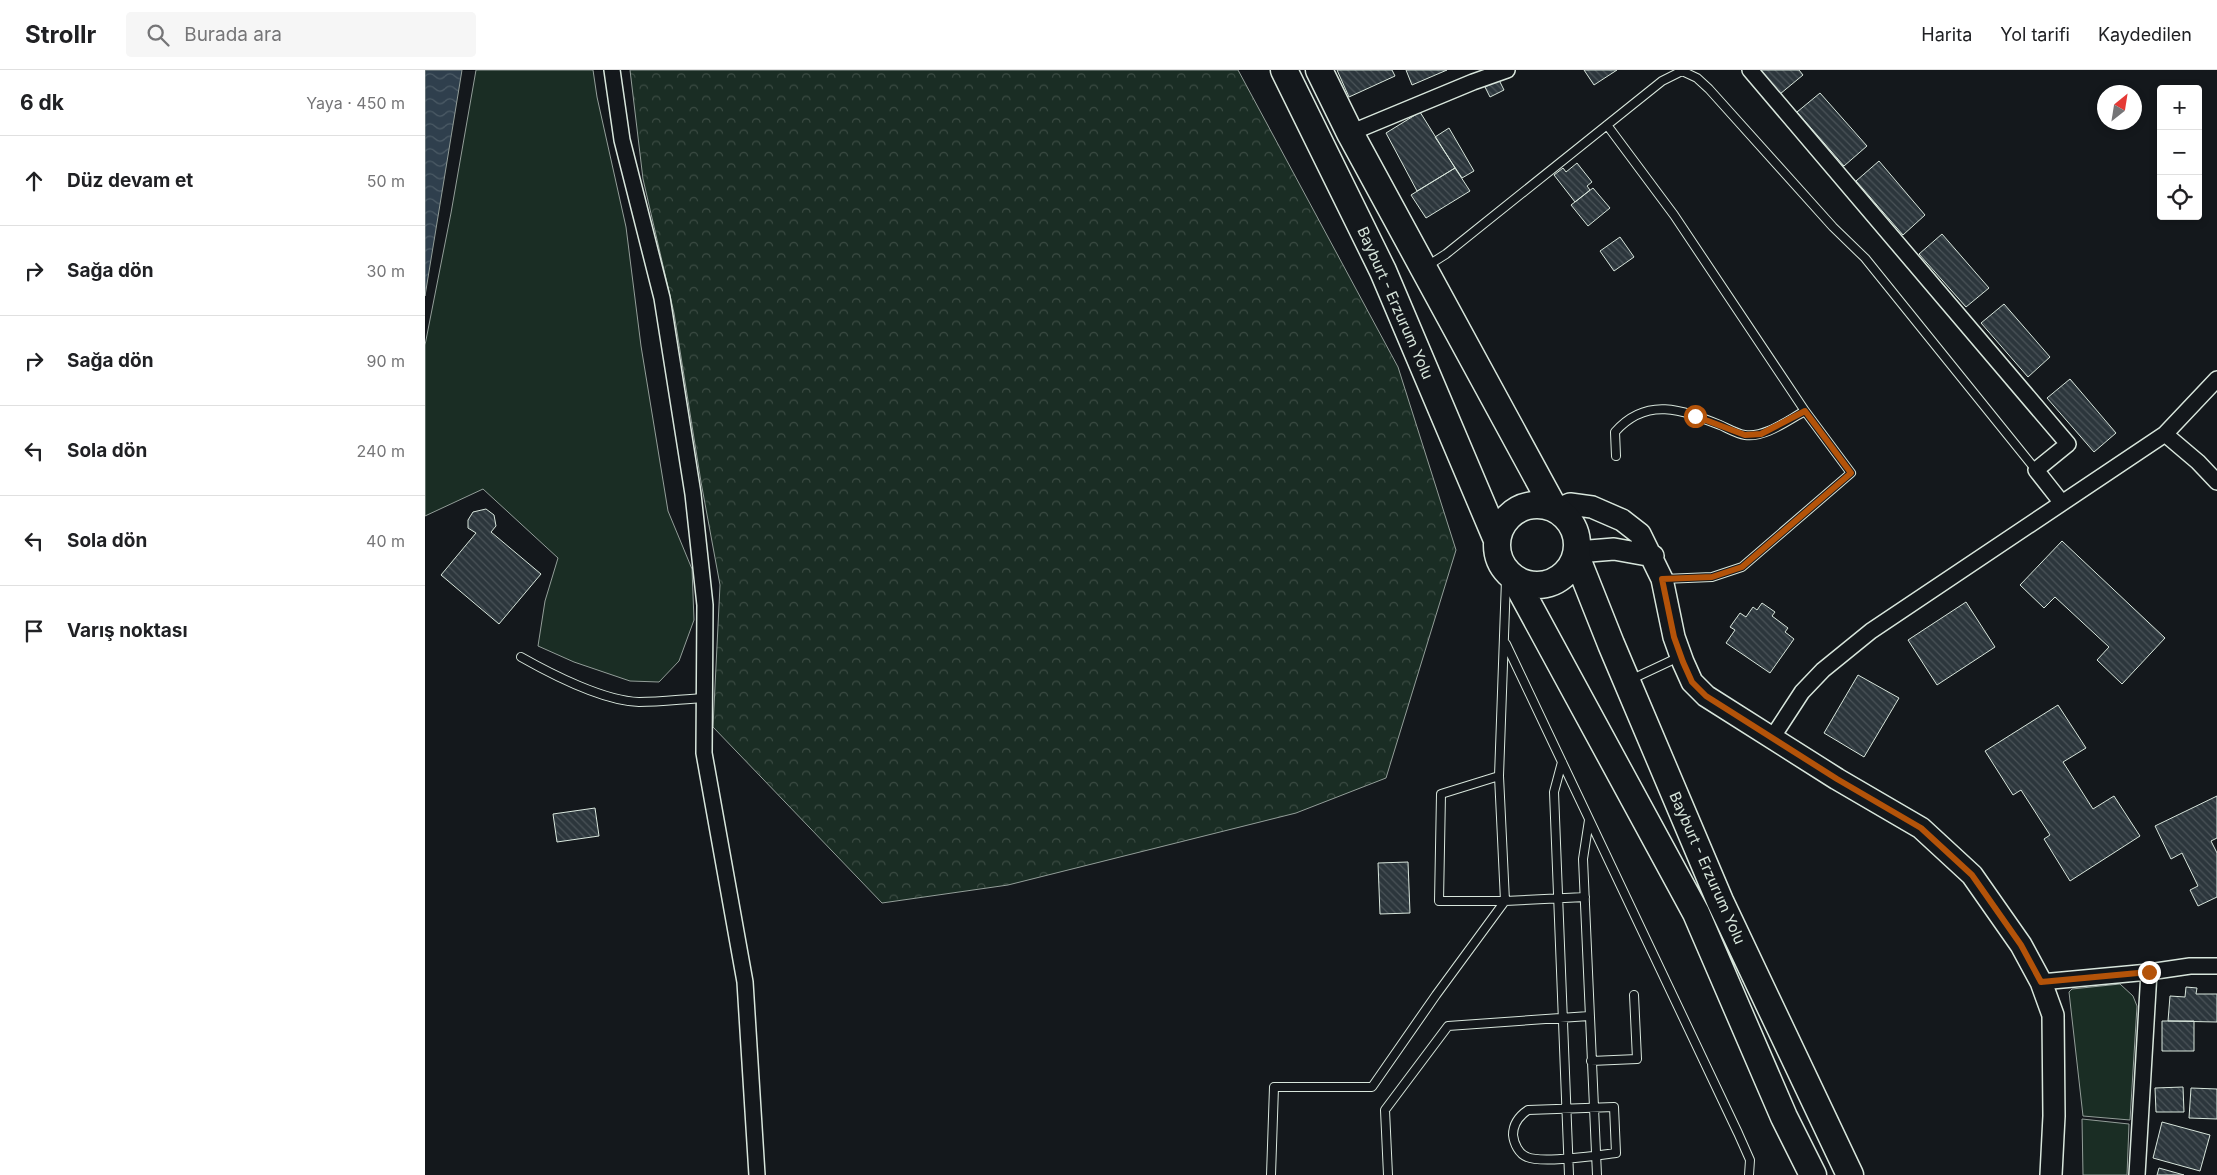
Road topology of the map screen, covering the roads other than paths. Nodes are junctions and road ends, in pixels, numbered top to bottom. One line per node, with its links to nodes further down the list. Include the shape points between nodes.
1 (612, 70): 27 (street, via 622,140 662,298 693,494 705,605)
2 (1284, 70): 18 (highway, Bayburt - Erzurum Yolu, via 1383,271)
3 (1319, 70): 8 (highway, Bayburt - Erzurum Yolu)
4 (1507, 70): 6 (street)
5 (1750, 70): 14 (street, via 2068,444)
6 (1469, 76): 8 (street)
7 (1607, 125): 9 (lane, via 1446,254); 11 (lane, via 1673,215); 14 (lane, via 1675,74 1682,71 1697,78 1865,258)
8 (1350, 133): 9 (highway, Bayburt - Erzurum Yolu)
9 (1423, 268): 17 (highway, Bayburt - Erzurum Yolu)
10 (2217, 379): 12 (street)
11 (1805, 411): 13 (lane, via 1761,434 1745,435 1695,416 1659,408 1625,421 1615,432); 22 (lane, via 1851,473 1742,567 1712,577)
12 (2165, 434): 15 (street); 16 (street)
13 (1616, 456)
14 (2036, 470): 16 (street)
15 (2217, 482)
16 (2062, 504): 28 (street, via 1871,631 1836,658 1802,692)
17 (1555, 509): 18 (highway, via 1533,505 1513,513 1505,520); 19 (highway, Bayburt - Erzurum Yolu, via 1571,523 1576,533); 20 (street, via 1581,504 1622,520 1640,534)
18 (1497, 540): 21 (highway, Bayburt - Erzurum Yolu, via 1499,556)
19 (1577, 554): 20 (street, via 1614,549); 21 (highway, via 1565,575 1556,581 1535,586); 26 (highway, Bayburt - Erzurum Yolu)
20 (1653, 556): 22 (street)
21 (1510, 574): 23 (lane); 52 (highway, Bayburt - Erzurum Yolu, via 1696,913)
22 (1662, 579): 25 (street)
23 (1505, 641): 29 (lane); 30 (lane)
24 (521, 656): 27 (lane, via 566,680 637,702)
25 (1681, 656): 26 (lane); 28 (street, via 1692,682 1706,696)
26 (1627, 681): 53 (highway, Bayburt - Erzurum Yolu, via 1720,901)
27 (704, 698): 46 (street, via 704,753 745,982)
28 (1772, 738): 37 (street, via 1921,828 1972,875 2021,945)
29 (1561, 762): 31 (lane); 33 (lane, via 1554,792)
30 (1499, 776): 34 (lane); 34 (lane, via 1441,794 1439,901)
31 (1589, 820): 32 (lane, via 1583,859); 51 (lane, via 1738,1133 1749,1160)
32 (1585, 897): 33 (lane); 39 (lane)
33 (1558, 899): 34 (lane); 40 (lane)
34 (1505, 901): 47 (lane, via 1371,1087 1274,1087)
35 (2217, 966): 36 (street)
36 (2149, 972): 37 (street); 55 (street)
37 (2041, 982): 54 (street, via 2053,1015)
38 (1634, 995): 41 (lane, via 1637,1059)
39 (1589, 1016): 40 (lane); 41 (lane)
40 (1563, 1017): 42 (lane); 48 (lane, via 1448,1026 1385,1110)
41 (1591, 1061): 43 (lane)
42 (1567, 1108): 43 (lane); 45 (lane); 45 (lane, via 1527,1110 1518,1118 1513,1136 1517,1148 1527,1157)
43 (1594, 1108): 44 (lane); 44 (lane, via 1615,1107 1616,1153)
44 (1596, 1155): 45 (lane); 50 (lane)
45 (1569, 1158): 49 (lane)
46 (757, 1175)
47 (1271, 1175)
48 (1388, 1175)
49 (1569, 1175)
50 (1597, 1175)
51 (1749, 1175)
52 (1813, 1175)
53 (1850, 1175)
54 (2051, 1175)
55 (2137, 1175)

